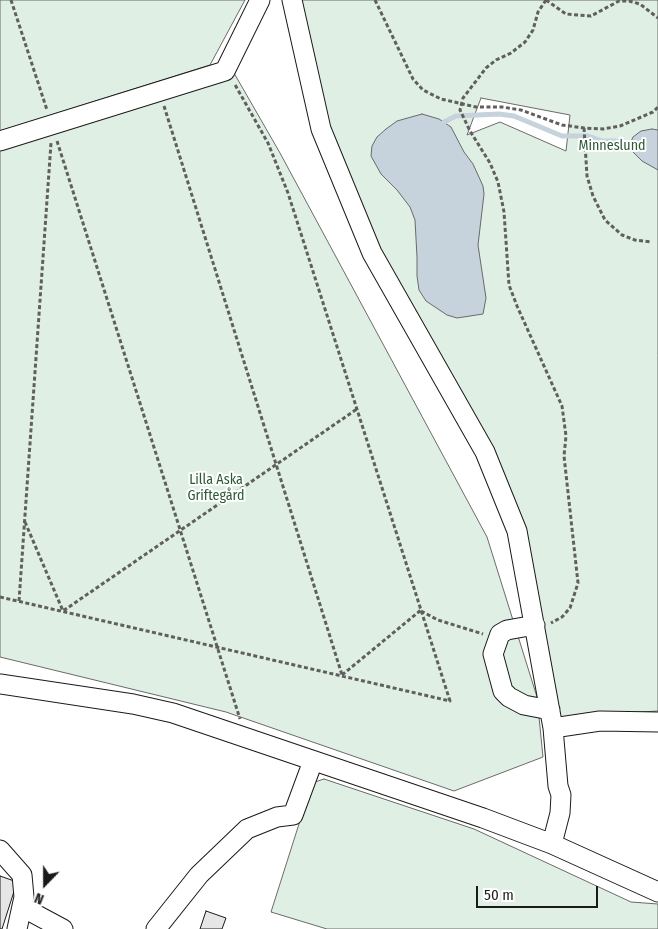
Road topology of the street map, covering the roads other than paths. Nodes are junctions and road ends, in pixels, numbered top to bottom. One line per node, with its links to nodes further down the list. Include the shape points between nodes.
1 (260, 0): 3 (street, via 225,71)
2 (292, 0): 4 (street, via 321,129 372,253 485,452 517,531)
3 (0, 141)
4 (535, 626): 6 (street); 6 (street, via 500,634 493,654 503,691)
5 (0, 684): 8 (street, via 133,704 173,714)
6 (552, 719): 7 (street); 9 (street, via 561,795)
7 (658, 722)
8 (313, 761): 9 (street); 15 (street, via 293,815 277,817 247,829 190,885)
9 (552, 844): 11 (street)
10 (0, 850): 12 (street, via 22,875)
11 (658, 892)
12 (22, 907): 13 (street); 14 (street)
13 (17, 929)
14 (63, 929)
15 (156, 929)

